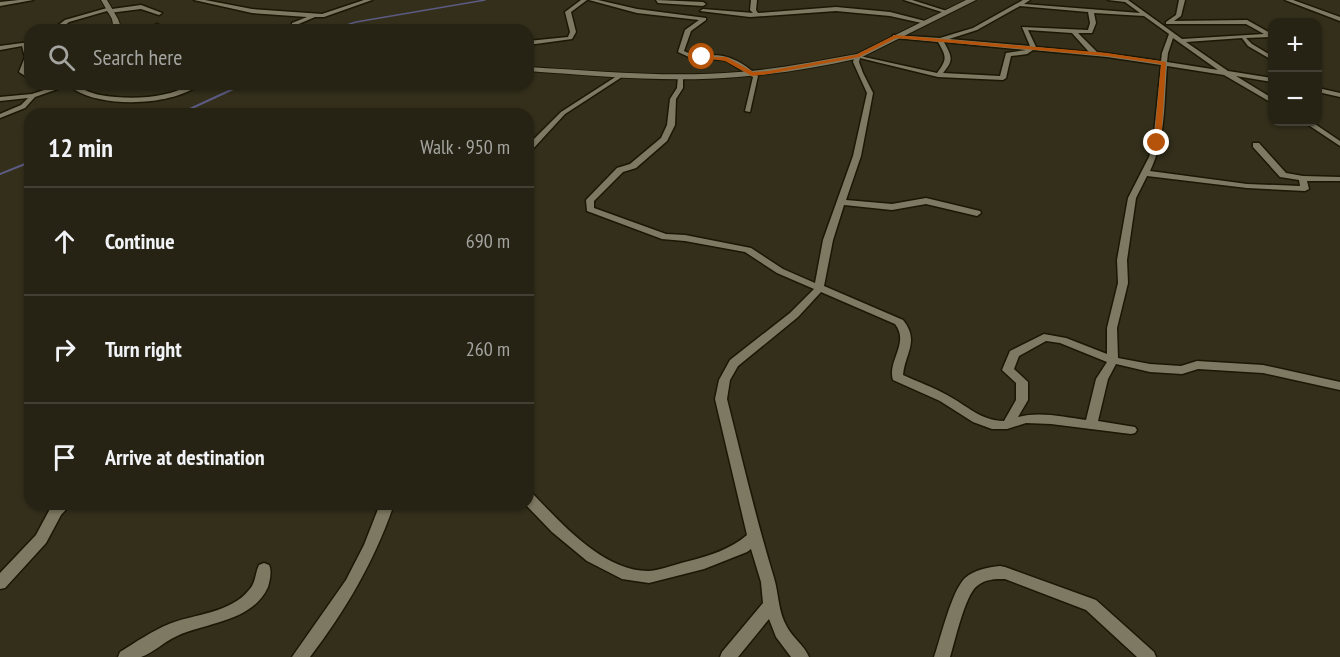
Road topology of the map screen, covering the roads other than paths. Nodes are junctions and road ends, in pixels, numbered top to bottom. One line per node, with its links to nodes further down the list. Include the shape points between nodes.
1 (30, 0): 21 (street)
2 (104, 0): 23 (street)
3 (197, 0): 14 (street)
4 (369, 0): 31 (street, via 336,13)
5 (584, 0): 46 (street, via 568,12 573,32 570,38)
6 (592, 0): 32 (street)
7 (754, 0): 29 (street)
8 (907, 0): 26 (street)
9 (972, 0): 26 (main road)
10 (1027, 0): 20 (street)
11 (1111, 0): 16 (street)
12 (1182, 0): 35 (street, via 1178,16)
13 (1288, 0): 33 (street)
14 (208, 1): 24 (street)
15 (656, 1): 17 (street)
16 (1126, 1): 30 (street)
17 (703, 2): 25 (street)
18 (841, 2): 22 (street)
19 (256, 3): 24 (street)
20 (1021, 5): 27 (street); 44 (street, via 975,29)
21 (2, 6)
22 (842, 9): 29 (street); 34 (street)
23 (109, 10): 28 (street, via 141,7); 36 (street); 37 (street)
24 (252, 11): 31 (street)
25 (704, 11): 29 (street); 32 (street)
26 (947, 12): 34 (main road)
27 (1090, 12): 30 (street); 40 (street, via 1090,32)
28 (159, 13)
29 (756, 14)
30 (1143, 15): 39 (street)
31 (313, 16): 38 (street)
32 (699, 19): 56 (street, via 704,20 688,30 681,52 693,57 726,59)
33 (1340, 19)
34 (926, 22): 42 (main road)
35 (1170, 23): 39 (street); 43 (street, via 1247,22 1271,35)
36 (63, 24)
37 (117, 24)
38 (294, 24)
39 (1159, 24): 41 (street)
40 (1074, 32): 49 (street, via 1024,28 1031,40); 50 (street)
41 (1172, 34): 45 (street); 53 (street)
42 (895, 36): 44 (street); 51 (main road)
43 (1244, 39): 45 (street); 52 (street)
44 (940, 40): 49 (street); 58 (street, via 948,55 947,64)
45 (1184, 40): 55 (street)
46 (534, 42)
47 (24, 43): 48 (street)
48 (0, 48)
49 (1030, 48): 50 (street); 58 (street, via 1027,52 1008,54 1003,78)
50 (1095, 54): 53 (street)
51 (857, 56): 56 (street); 58 (street); 78 (street, via 870,93 857,156)
52 (1268, 56)
53 (1164, 63): 55 (street); 75 (street, via 1157,143)
54 (534, 69): 57 (street)
55 (1226, 73): 60 (street); 68 (street)
56 (752, 74): 59 (street); 69 (street, via 756,77)
57 (622, 75): 59 (street); 72 (street, via 562,113)
58 (938, 75)
59 (681, 76): 80 (street, via 673,99 671,125 664,138 633,166 620,170 590,200 590,209 665,237 748,250)
60 (1268, 79)
61 (50, 90): 66 (street)
62 (78, 90): 63 (street, via 102,97 148,99)
63 (181, 90)
64 (1322, 90): 65 (street)
65 (1340, 95)
66 (33, 96): 67 (street); 70 (street, via 30,102)
67 (0, 99)
68 (1268, 99)
69 (748, 111)
70 (0, 116)
71 (1314, 126): 73 (street)
72 (534, 143)
73 (1340, 144)
74 (1256, 145): 76 (street, via 1283,175)
75 (1145, 173): 76 (street, via 1305,189); 81 (street, via 1132,198 1122,260 1123,283 1112,328)
76 (1303, 178): 77 (street)
77 (1340, 179)
78 (842, 202): 79 (street, via 892,207 926,201); 80 (street, via 828,240)
79 (977, 213)
80 (819, 289): 83 (street, via 906,328 908,335 897,377 944,398 977,419); 89 (street, via 794,315 734,363 722,386 721,399)
81 (1113, 360): 82 (street, via 1182,370 1197,365 1263,369); 83 (street, via 1062,340 1044,338 1014,354 1008,370 1022,382 1022,400); 84 (street, via 1102,379)
82 (1340, 386)
83 (1007, 425): 84 (street, via 1026,419)
84 (1091, 425): 85 (street)
85 (1131, 430)
86 (534, 504): 89 (street, via 592,557 622,573 649,577 704,563 742,548)
87 (57, 510): 91 (street, via 41,539)
88 (385, 510): 94 (street, via 377,537 351,588)
89 (754, 537): 92 (street)
90 (264, 569): 93 (street, via 260,591 246,603 226,615 175,629)
91 (0, 583)
92 (771, 605): 95 (street); 96 (street, via 781,632)
93 (126, 657)
94 (300, 657)
95 (728, 657)
96 (801, 657)
97 (942, 657): 98 (street, via 967,586 996,572 1091,605)
98 (1148, 657)

